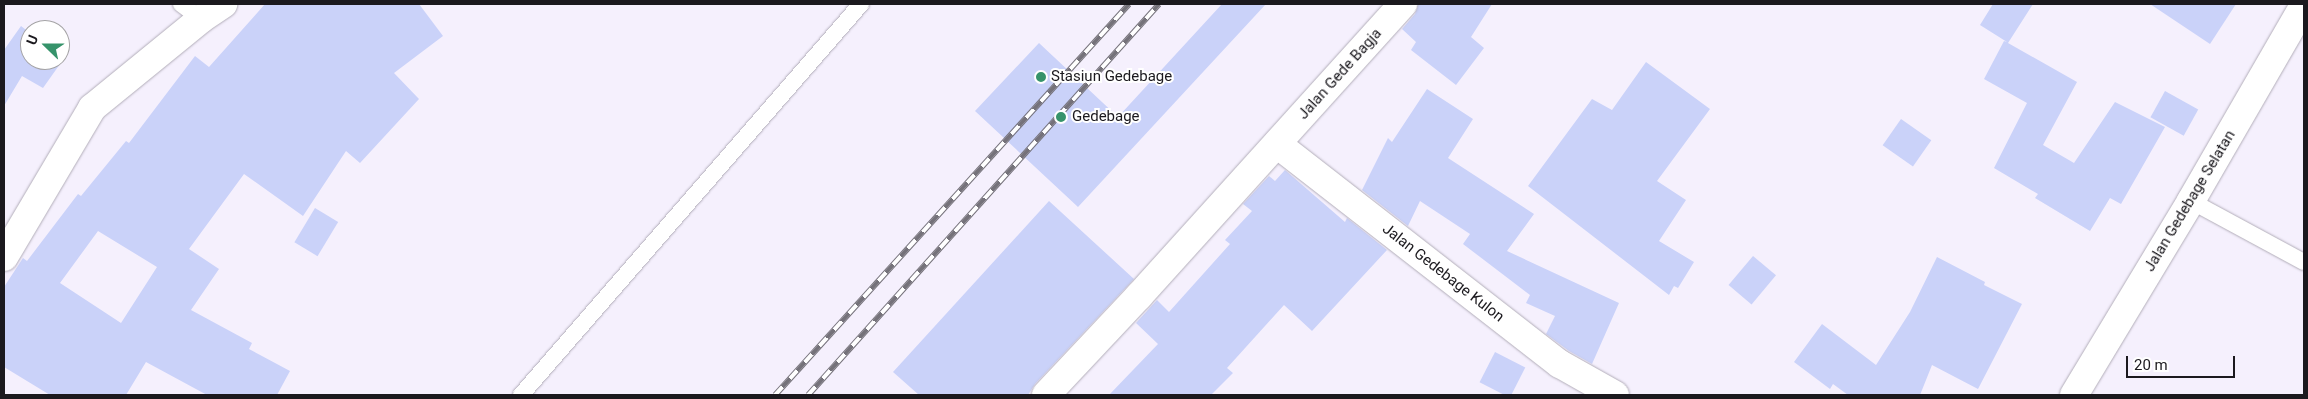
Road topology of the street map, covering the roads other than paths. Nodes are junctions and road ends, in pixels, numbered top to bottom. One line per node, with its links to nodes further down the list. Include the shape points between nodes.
1 (223, 4): 5 (street)
2 (861, 4): 10 (lane)
3 (1403, 4): 6 (street, Jalan Gede Bagja)
4 (2304, 5): 7 (street, Jalan Gedebage Selatan)
5 (191, 11): 8 (street, via 92,108)
6 (1276, 144): 11 (street, Jalan Gede Bagja); 12 (street, Jalan Gedebage Kulon, via 1560,364)
7 (2191, 201): 9 (lane); 13 (street, Jalan Gedebage Selatan)
8 (4, 257)
9 (2304, 262)
10 (521, 395)
11 (1046, 395)
12 (1615, 395)
13 (2074, 395)

